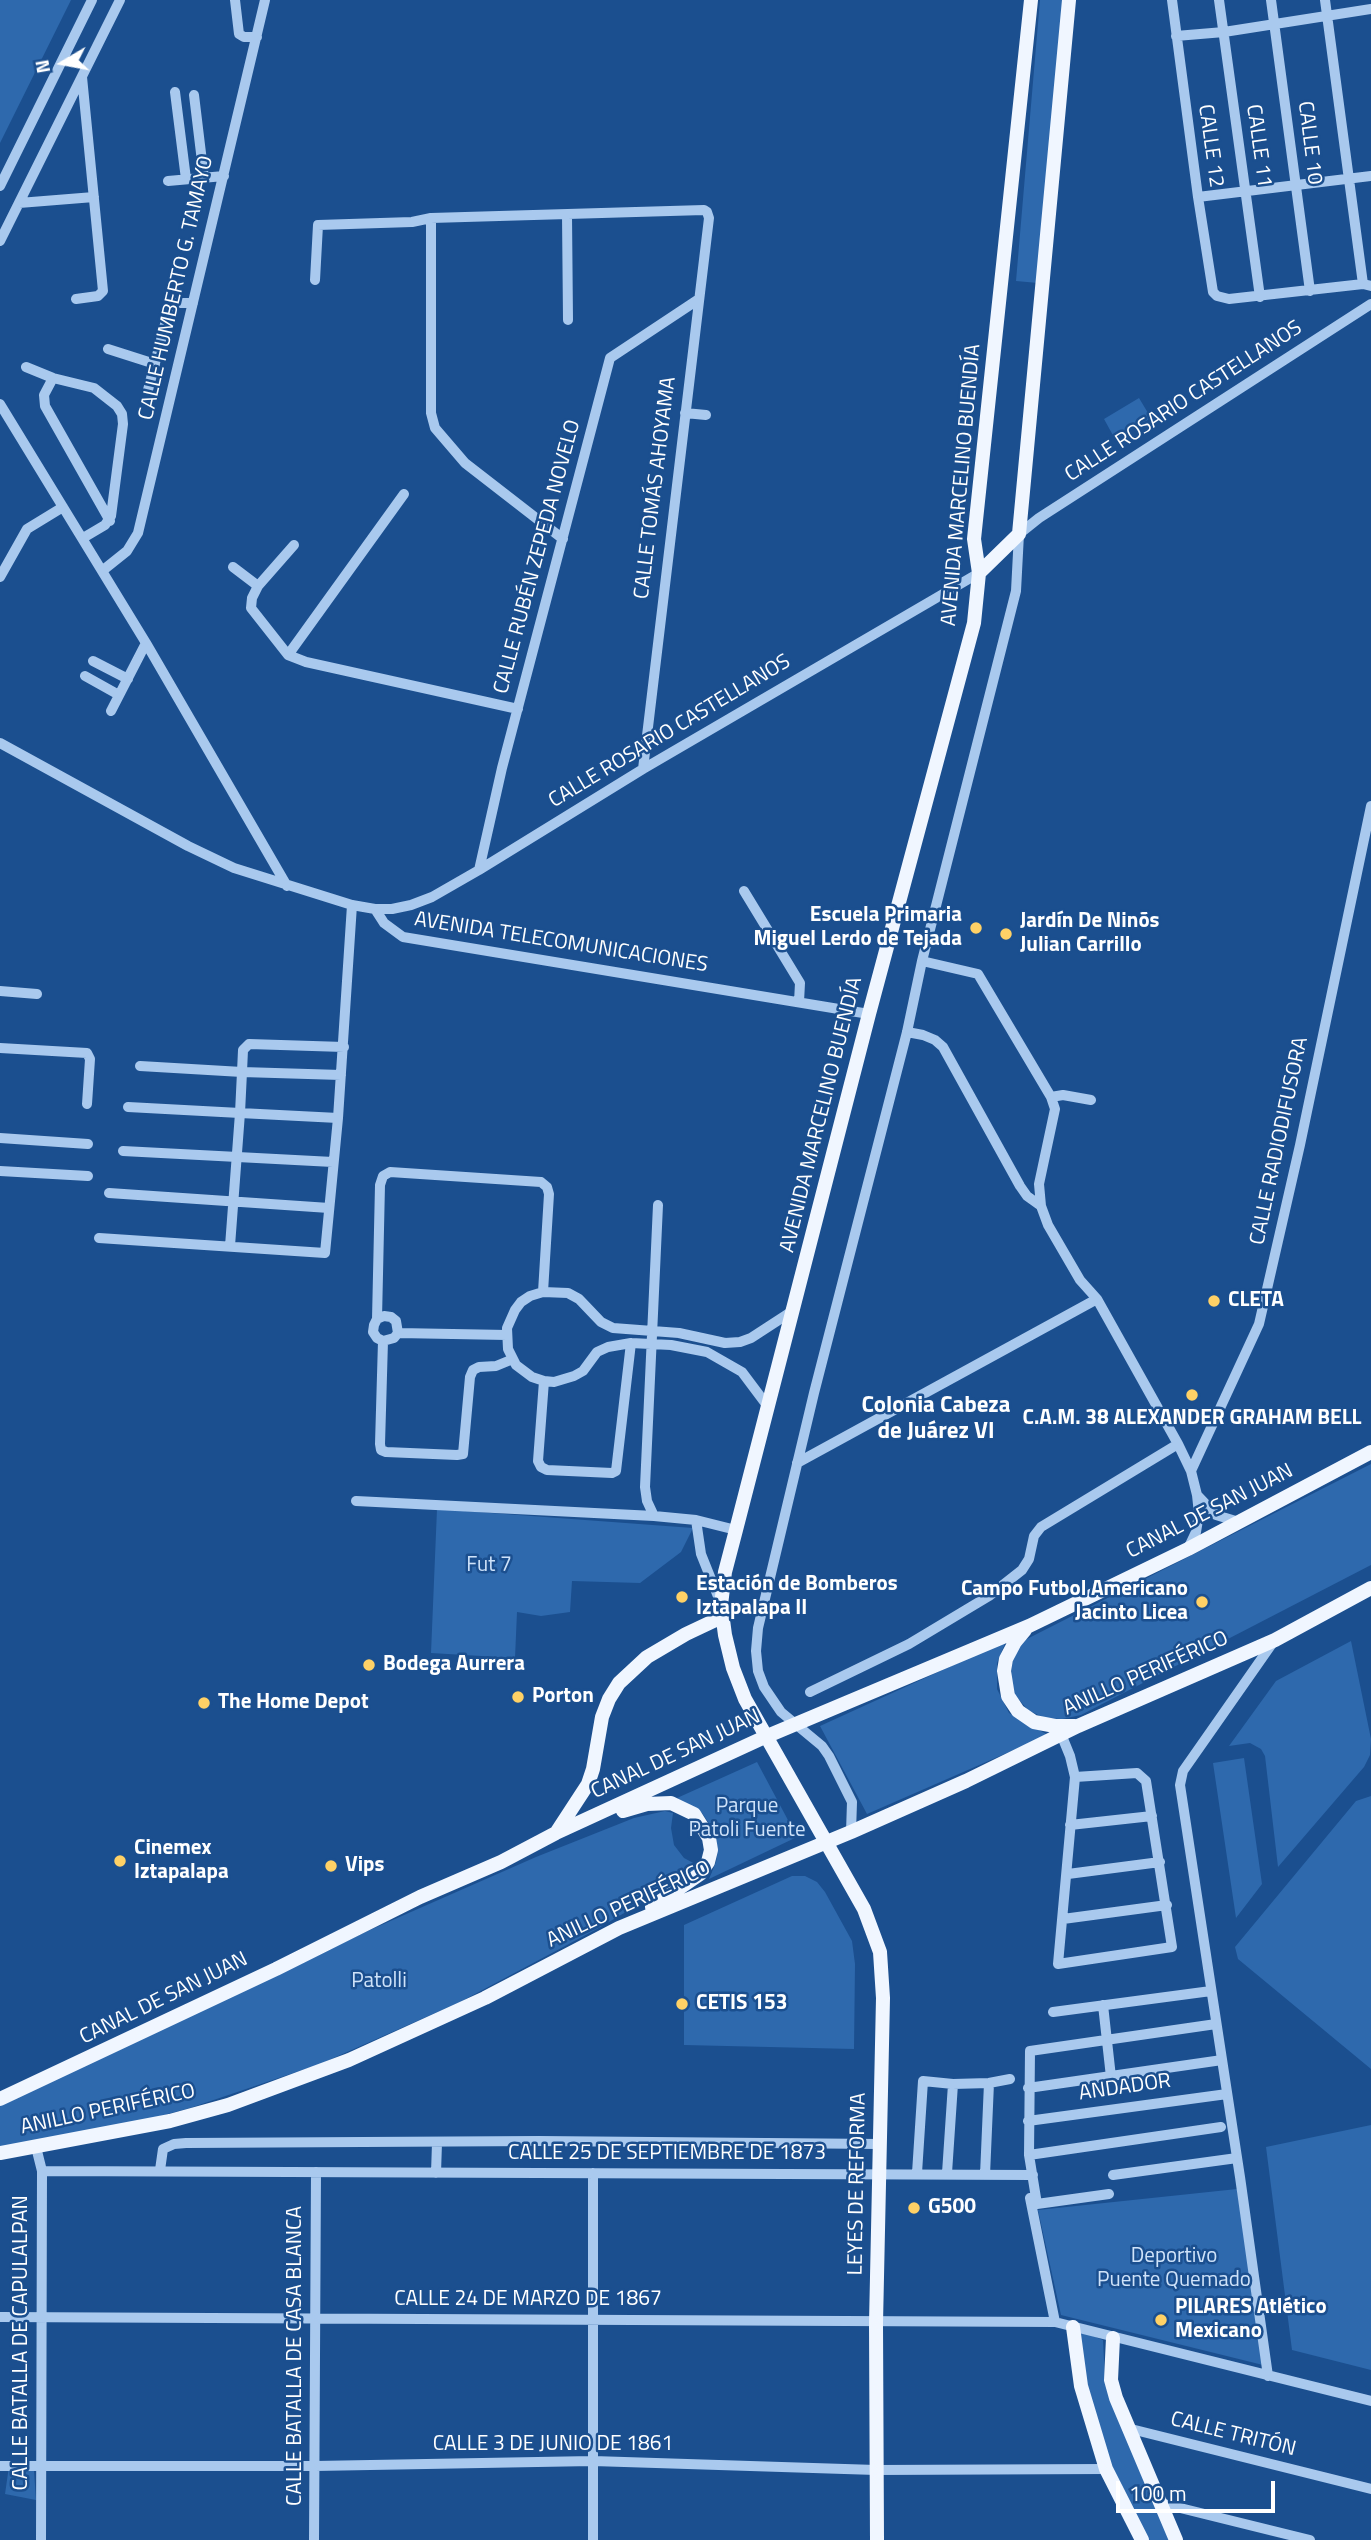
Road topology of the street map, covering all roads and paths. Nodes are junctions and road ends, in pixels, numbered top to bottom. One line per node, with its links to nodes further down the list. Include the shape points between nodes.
1 (92, 0): 20 (street)
2 (120, 0): 17 (street)
3 (235, 0): 16 (street, via 239,34)
4 (265, 0): 16 (street, CALLE HUMBERTO G. TAMAYO)
5 (1031, 0): 63 (main road, AVENIDA MARCELINO BUENDÍA, via 974,538)
6 (1069, 0): 57 (main road)
7 (1171, 0): 15 (street, CALLE 12)
8 (1219, 0): 14 (street, CALLE 11)
9 (1271, 0): 13 (street, CALLE 10)
10 (1325, 0): 12 (street)
11 (1371, 9): 12 (street)
12 (1328, 16): 13 (street); 25 (street)
13 (1275, 25): 14 (street); 29 (street, CALLE 10)
14 (1224, 32): 15 (street); 30 (street, CALLE 11)
15 (1176, 36): 32 (street, CALLE 12)
16 (257, 37): 22 (street, CALLE HUMBERTO G. TAMAYO)
17 (82, 76): 21 (street); 31 (street)
18 (175, 92): 26 (street)
19 (194, 95): 24 (street)
20 (39, 106): 21 (street); 28 (street)
21 (61, 118): 33 (street)
22 (224, 176): 24 (street); 43 (street, CALLE HUMBERTO G. TAMAYO)
23 (1371, 176): 25 (street)
24 (204, 178): 26 (street)
25 (1350, 178): 29 (street); 38 (street)
26 (186, 179): 27 (street)
27 (168, 181)
28 (0, 186)
29 (1296, 186): 30 (street); 39 (street, CALLE 10)
30 (1245, 193): 32 (street); 40 (street, CALLE 11)
31 (94, 197): 33 (street); 41 (street, via 103,291)
32 (1198, 198): 40 (street, CALLE 12, via 1211,285 1217,296)
33 (19, 203): 36 (street)
34 (567, 215): 35 (street); 42 (street, CALLE TOMÁS AHOYAMA, via 704,210 709,218); 45 (street)
35 (431, 218): 37 (street, via 318,225); 59 (street, via 431,413 435,428 465,463)
36 (0, 241)
37 (315, 280)
38 (1367, 285): 39 (street)
39 (1310, 291): 40 (street)
40 (1260, 297)
41 (76, 299)
42 (699, 299): 52 (street, CALLE TOMÁS AHOYAMA); 59 (street, CALLE RUBÉN ZEPEDA NOVELO, via 610,358)
43 (193, 303): 47 (street, via 170,305); 62 (street, CALLE HUMBERTO G. TAMAYO, via 138,533 127,551)
44 (1371, 304): 57 (street, CALLE ROSARIO CASTELLANOS)
45 (568, 320)
46 (108, 349): 47 (street)
47 (155, 364): 50 (street)
48 (26, 367): 49 (street)
49 (53, 378): 56 (street, via 44,395 45,405); 56 (street, via 94,388 122,414)
50 (148, 390)
51 (0, 404): 55 (street)
52 (685, 413): 53 (street); 75 (street, CALLE TOMÁS AHOYAMA)
53 (706, 415)
54 (404, 494): 67 (street)
55 (63, 507): 58 (street); 64 (street, via 27,528)
56 (110, 521): 58 (street)
57 (1019, 534): 63 (main road); 82 (street, via 1016,591)
58 (83, 538): 62 (street)
59 (563, 539): 72 (street, CALLE RUBÉN ZEPEDA NOVELO)
60 (294, 545): 65 (street)
61 (233, 566): 65 (street)
62 (102, 571): 66 (street)
63 (979, 573): 75 (street, CALLE ROSARIO CASTELLANOS); 86 (main road, AVENIDA MARCELINO BUENDÍA, via 974,623)
64 (0, 577)
65 (258, 586): 67 (street, via 251,608)
66 (146, 643): 70 (street); 78 (street)
67 (288, 655): 72 (street)
68 (93, 661): 70 (street)
69 (85, 677): 71 (street)
70 (128, 679): 71 (street)
71 (119, 695): 73 (street)
72 (518, 709): 77 (street, CALLE RUBÉN ZEPEDA NOVELO)
73 (111, 711)
74 (0, 743): 78 (street, via 188,846)
75 (643, 769): 77 (street, CALLE ROSARIO CASTELLANOS)
76 (1371, 807): 127 (street, CALLE RADIODIFUSORA, via 1259,1324)
77 (479, 870): 81 (street, CALLE ROSARIO CASTELLANOS, via 411,905)
78 (287, 886): 80 (street)
79 (744, 891): 85 (street, via 800,983)
80 (352, 905): 81 (street); 88 (street)
81 (375, 909): 85 (street, AVENIDA TELECOMUNICACIONES, via 384,923 403,937)
82 (922, 961): 87 (street); 93 (street, via 978,974)
83 (0, 991): 84 (street)
84 (37, 994)
85 (799, 1002): 86 (street, AVENIDA TELECOMUNICACIONES)
86 (869, 1014): 115 (main road, AVENIDA MARCELINO BUENDÍA)
87 (907, 1032): 109 (street, via 943,1046 1020,1186); 126 (street)
88 (344, 1047): 91 (street, via 249,1044 243,1050); 92 (street)
89 (0, 1048): 95 (street, via 87,1053)
90 (140, 1066): 91 (street)
91 (242, 1072): 92 (street); 97 (street)
92 (341, 1075): 98 (street)
93 (1051, 1097): 94 (street); 109 (street, via 1055,1109 1039,1184)
94 (1091, 1100)
95 (87, 1104)
96 (128, 1107): 97 (street)
97 (240, 1113): 98 (street); 102 (street)
98 (338, 1118): 103 (street)
99 (0, 1138): 100 (street)
100 (88, 1144)
101 (123, 1151): 102 (street)
102 (236, 1156): 103 (street); 107 (street)
103 (333, 1162): 110 (street)
104 (0, 1171): 105 (street)
105 (88, 1176)
106 (108, 1193): 107 (street)
107 (234, 1201): 110 (street); 112 (street)
108 (658, 1205): 119 (street)
109 (1041, 1206): 114 (street, via 1080,1280)
110 (329, 1208): 112 (street, via 325,1253)
111 (99, 1238): 112 (street)
112 (230, 1246)
113 (543, 1292): 116 (street, via 549,1194 541,1182 390,1172 380,1185 377,1304); 117 (street, via 514,1310); 119 (street, via 568,1293 601,1322)
114 (1097, 1299): 124 (street); 126 (street)
115 (794, 1310): 119 (street, via 751,1338 734,1343 679,1333); 123 (main road, AVENIDA MARCELINO BUENDÍA)
116 (381, 1317): 118 (street, via 396,1321); 118 (street, via 373,1332 377,1338)
117 (506, 1335): 118 (street); 121 (street)
118 (394, 1338): 121 (street, via 381,1450 457,1455 464,1451 473,1370)
119 (652, 1338): 120 (street); 123 (street, via 727,1362 743,1372); 130 (street, via 645,1487)
120 (631, 1343): 122 (street, via 597,1352 575,1376); 122 (street, via 616,1471 612,1473 541,1467)
121 (513, 1359): 122 (street, via 523,1371)
122 (544, 1381)
123 (769, 1408): 133 (main road, AVENIDA MARCELINO BUENDÍA)
124 (1178, 1444): 127 (street); 139 (street, via 1041,1527 1022,1570 989,1596 909,1644)
125 (1371, 1452): 132 (main road, CANAL DE SAN JUAN)
126 (797, 1463): 140 (street, via 756,1651 764,1687)
127 (1191, 1471): 128 (street)
128 (1197, 1494): 132 (street, via 1216,1515); 134 (street, via 1198,1524)
129 (356, 1501): 130 (street)
130 (654, 1516): 131 (street)
131 (696, 1520): 133 (street); 136 (street, via 701,1554)
132 (1239, 1522): 134 (main road, CANAL DE SAN JUAN)
133 (736, 1530): 136 (main road, AVENIDA MARCELINO BUENDÍA, via 725,1572)
134 (1188, 1549): 137 (main road, CANAL DE SAN JUAN)
135 (1371, 1588): 138 (main road, ANILLO PERIFÉRICO)
136 (722, 1611): 143 (main road, AVENIDA MARCELINO BUENDÍA, via 733,1668); 149 (main road, via 647,1657 619,1683 602,1717 588,1784)
137 (1028, 1626): 140 (main road, CANAL DE SAN JUAN); 141 (main road, via 1006,1659 1008,1696 1018,1711 1034,1722)
138 (1275, 1640): 141 (main road, ANILLO PERIFÉRICO); 156 (street, via 1180,1777)
139 (810, 1692)
140 (794, 1724): 143 (main road, CANAL DE SAN JUAN); 148 (street, via 821,1746 847,1790 852,1802)
141 (1078, 1726): 142 (main road, ANILLO PERIFÉRICO)
142 (1061, 1734): 144 (street); 148 (main road, ANILLO PERIFÉRICO)
143 (765, 1737): 147 (main road, CANAL DE SAN JUAN); 150 (main road, AVENIDA MARCELINO BUENDÍA)
144 (1075, 1777): 145 (street, via 1142,1775); 146 (street)
145 (1152, 1816): 146 (street); 151 (street)
146 (1070, 1825): 152 (street)
147 (571, 1827): 149 (main road, CANAL DE SAN JUAN); 155 (main road, via 661,1803 683,1807 707,1832 711,1850 700,1874)
148 (851, 1832): 150 (main road, ANILLO PERIFÉRICO)
149 (556, 1833): 168 (main road, CANAL DE SAN JUAN, via 502,1863 410,1901)
150 (825, 1843): 155 (main road, ANILLO PERIFÉRICO); 172 (main road, LEYES DE REFORMA, via 864,1909 880,1952)
151 (1160, 1862): 152 (street); 153 (street)
152 (1068, 1874): 154 (street)
153 (1167, 1905): 154 (street); 154 (street, via 1172,1947 1058,1964)
154 (1063, 1919)
155 (619, 1928): 173 (main road, ANILLO PERIFÉRICO, via 485,1998 311,2075 170,2121)
156 (1211, 1991): 157 (street); 159 (street)
157 (1102, 2005): 158 (street); 160 (street, ANDADOR)
158 (1054, 2012)
159 (1216, 2024): 160 (street); 161 (street)
160 (1106, 2040): 162 (street, ANDADOR); 166 (street, via 1030,2051)
161 (1222, 2060): 162 (street, ANDADOR); 167 (street)
162 (1111, 2077): 166 (street, ANDADOR)
163 (1010, 2079): 164 (street)
164 (989, 2083): 165 (street); 185 (street)
165 (953, 2084): 183 (street, via 923,2081); 184 (street)
166 (1028, 2088): 169 (street)
167 (1227, 2094): 169 (street, ANDADOR); 176 (street)
168 (0, 2099)
169 (1028, 2121): 175 (street)
170 (1221, 2127): 175 (street)
171 (437, 2143): 172 (street, CALLE 25 DE SEPTIEMBRE DE 1873); 178 (street, CALLE 25 DE SEPTIEMBRE DE 1873, via 174,2144 163,2149); 180 (street)
172 (878, 2144): 182 (main road, LEYES DE REFORMA)
173 (36, 2147): 174 (main road, ANILLO PERIFÉRICO); 177 (street, CALLE BATALLA DE CAPULALPAN)
174 (0, 2153)
175 (1029, 2155): 186 (street)
176 (1237, 2158): 187 (street); 197 (street)
177 (42, 2171): 178 (street, CALLE 25 DE SEPTIEMBRE DE 1873); 190 (street, CALLE BATALLA DE CAPULALPAN)
178 (160, 2171): 179 (street, CALLE 25 DE SEPTIEMBRE DE 1873)
179 (316, 2172): 180 (street, CALLE 25 DE SEPTIEMBRE DE 1873); 191 (street, CALLE BATALLA DE CASA BLANCA)
180 (436, 2173): 181 (street, CALLE 25 DE SEPTIEMBRE DE 1873)
181 (593, 2173): 182 (street, CALLE 25 DE SEPTIEMBRE DE 1873); 192 (street)
182 (878, 2173): 183 (street, CALLE 25 DE SEPTIEMBRE DE 1873); 194 (main road, LEYES DE REFORMA)
183 (917, 2173): 184 (street, CALLE 25 DE SEPTIEMBRE DE 1873)
184 (947, 2173): 185 (street, CALLE 25 DE SEPTIEMBRE DE 1873)
185 (985, 2175): 186 (street, CALLE 25 DE SEPTIEMBRE DE 1873)
186 (1029, 2175): 188 (street, via 1037,2204); 193 (street)
187 (1113, 2175)
188 (1110, 2194)
189 (0, 2318): 190 (street, CALLE 24 DE MARZO DE 1867)
190 (41, 2318): 191 (street, CALLE 24 DE MARZO DE 1867); 202 (street, CALLE BATALLA DE CAPULALPAN)
191 (316, 2319): 192 (street, CALLE 24 DE MARZO DE 1867); 203 (street, CALLE BATALLA DE CASA BLANCA)
192 (593, 2319): 194 (street, CALLE 24 DE MARZO DE 1867); 200 (street)
193 (1055, 2322): 194 (street, CALLE 24 DE MARZO DE 1867); 195 (street, CALLE 24 DE MARZO DE 1867)
194 (876, 2323): 205 (main road, LEYES DE REFORMA)
195 (1073, 2327): 196 (street, CALLE 24 DE MARZO DE 1867); 204 (main road, via 1081,2386)
196 (1113, 2338): 197 (street, CALLE 24 DE MARZO DE 1867); 199 (main road, via 1111,2381)
197 (1268, 2375): 198 (street, CALLE 24 DE MARZO DE 1867)
198 (1371, 2401)
199 (1127, 2428): 206 (street, CALLE TRITÓN); 207 (main road)
200 (593, 2461): 203 (street, CALLE 3 DE JUNIO DE 1861); 205 (street, CALLE 3 DE JUNIO DE 1861); 210 (street)
201 (0, 2466): 202 (street, CALLE 3 DE JUNIO DE 1861)
202 (41, 2466): 203 (street, CALLE 3 DE JUNIO DE 1861); 208 (street, CALLE BATALLA DE CAPULALPAN)
203 (315, 2466): 209 (street, CALLE BATALLA DE CASA BLANCA)
204 (1106, 2469): 205 (street, CALLE 3 DE JUNIO DE 1861); 212 (main road)
205 (876, 2470): 211 (main road, LEYES DE REFORMA)
206 (1371, 2489)
207 (1160, 2503): 213 (main road); 214 (street)
208 (41, 2540)
209 (314, 2540)
210 (593, 2540)
211 (877, 2540)
212 (1142, 2540)
213 (1176, 2540)
214 (1310, 2540)

